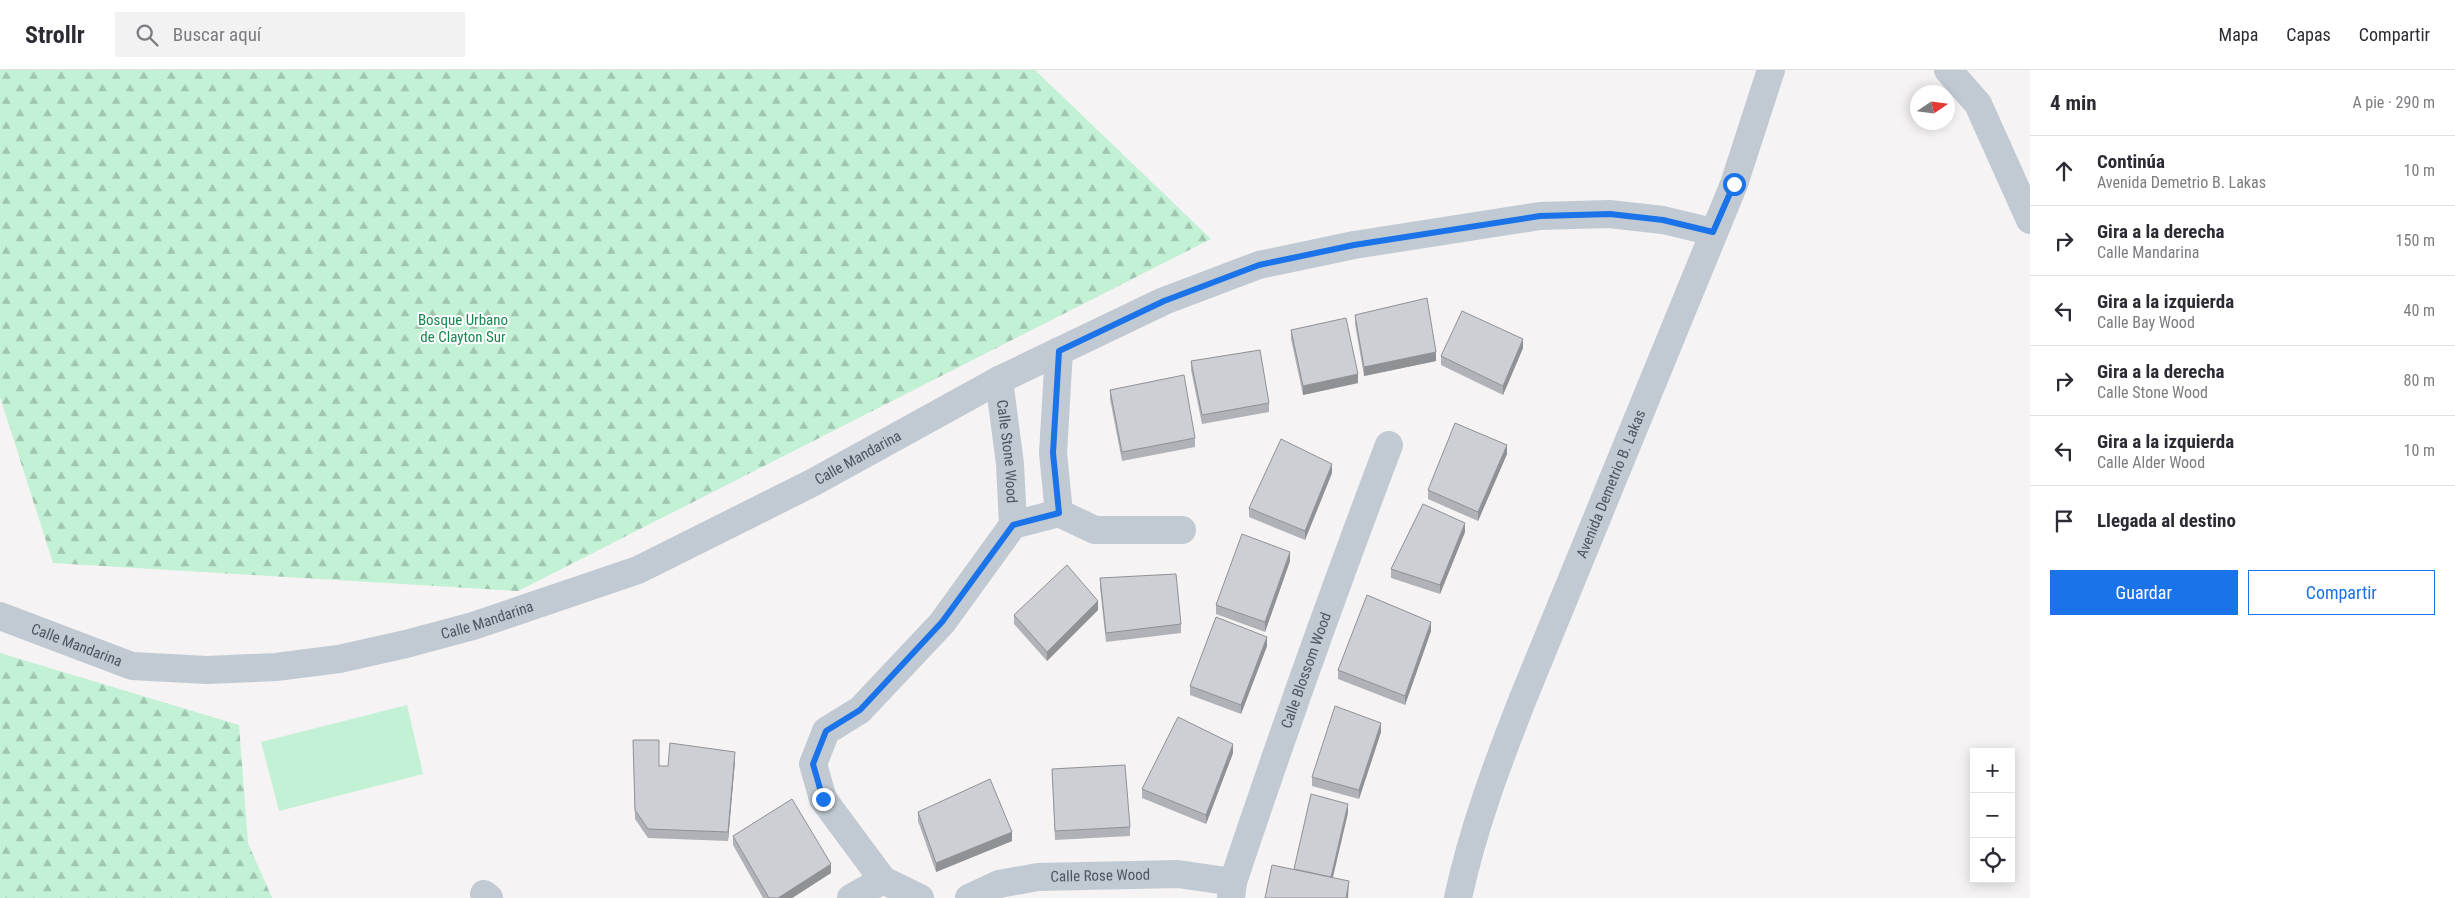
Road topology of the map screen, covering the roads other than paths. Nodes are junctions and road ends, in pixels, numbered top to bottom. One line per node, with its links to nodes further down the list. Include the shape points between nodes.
1 (1771, 70): 4 (street, Avenida Demetrio B. Lakas, via 1734,184)
2 (1948, 70): 3 (street, via 1978,104)
3 (2030, 220)
4 (1713, 232): 5 (street, Calle Mandarina, via 1663,220 1610,214 1550,216 1354,245 1259,265 1164,301); 17 (street, Avenida Demetrio B. Lakas, via 1520,704 1468,850)
5 (1059, 351): 6 (street, Calle Mandarina); 8 (street, via 1053,453)
6 (999, 380): 9 (street, Calle Stone Wood, via 1010,464); 11 (street, Calle Mandarina, via 812,483 638,570 491,620 406,644 339,659 276,667 207,670 132,666)
7 (1389, 445): 13 (street, Calle Blossom Wood, via 1334,590)
8 (1059, 513): 9 (street, Calle Stone Wood); 10 (street, via 1095,530)
9 (1013, 525): 12 (street, Calle Stone Wood, via 942,622 860,710 826,731 813,764 823,799)
10 (1182, 530)
11 (0, 616)
12 (883, 880): 14 (street); 15 (street)
13 (1232, 890): 16 (street, Calle Rose Wood, via 1178,874 1038,877 999,884)
14 (851, 898)
15 (920, 898)
16 (969, 898)
17 (1458, 898)

